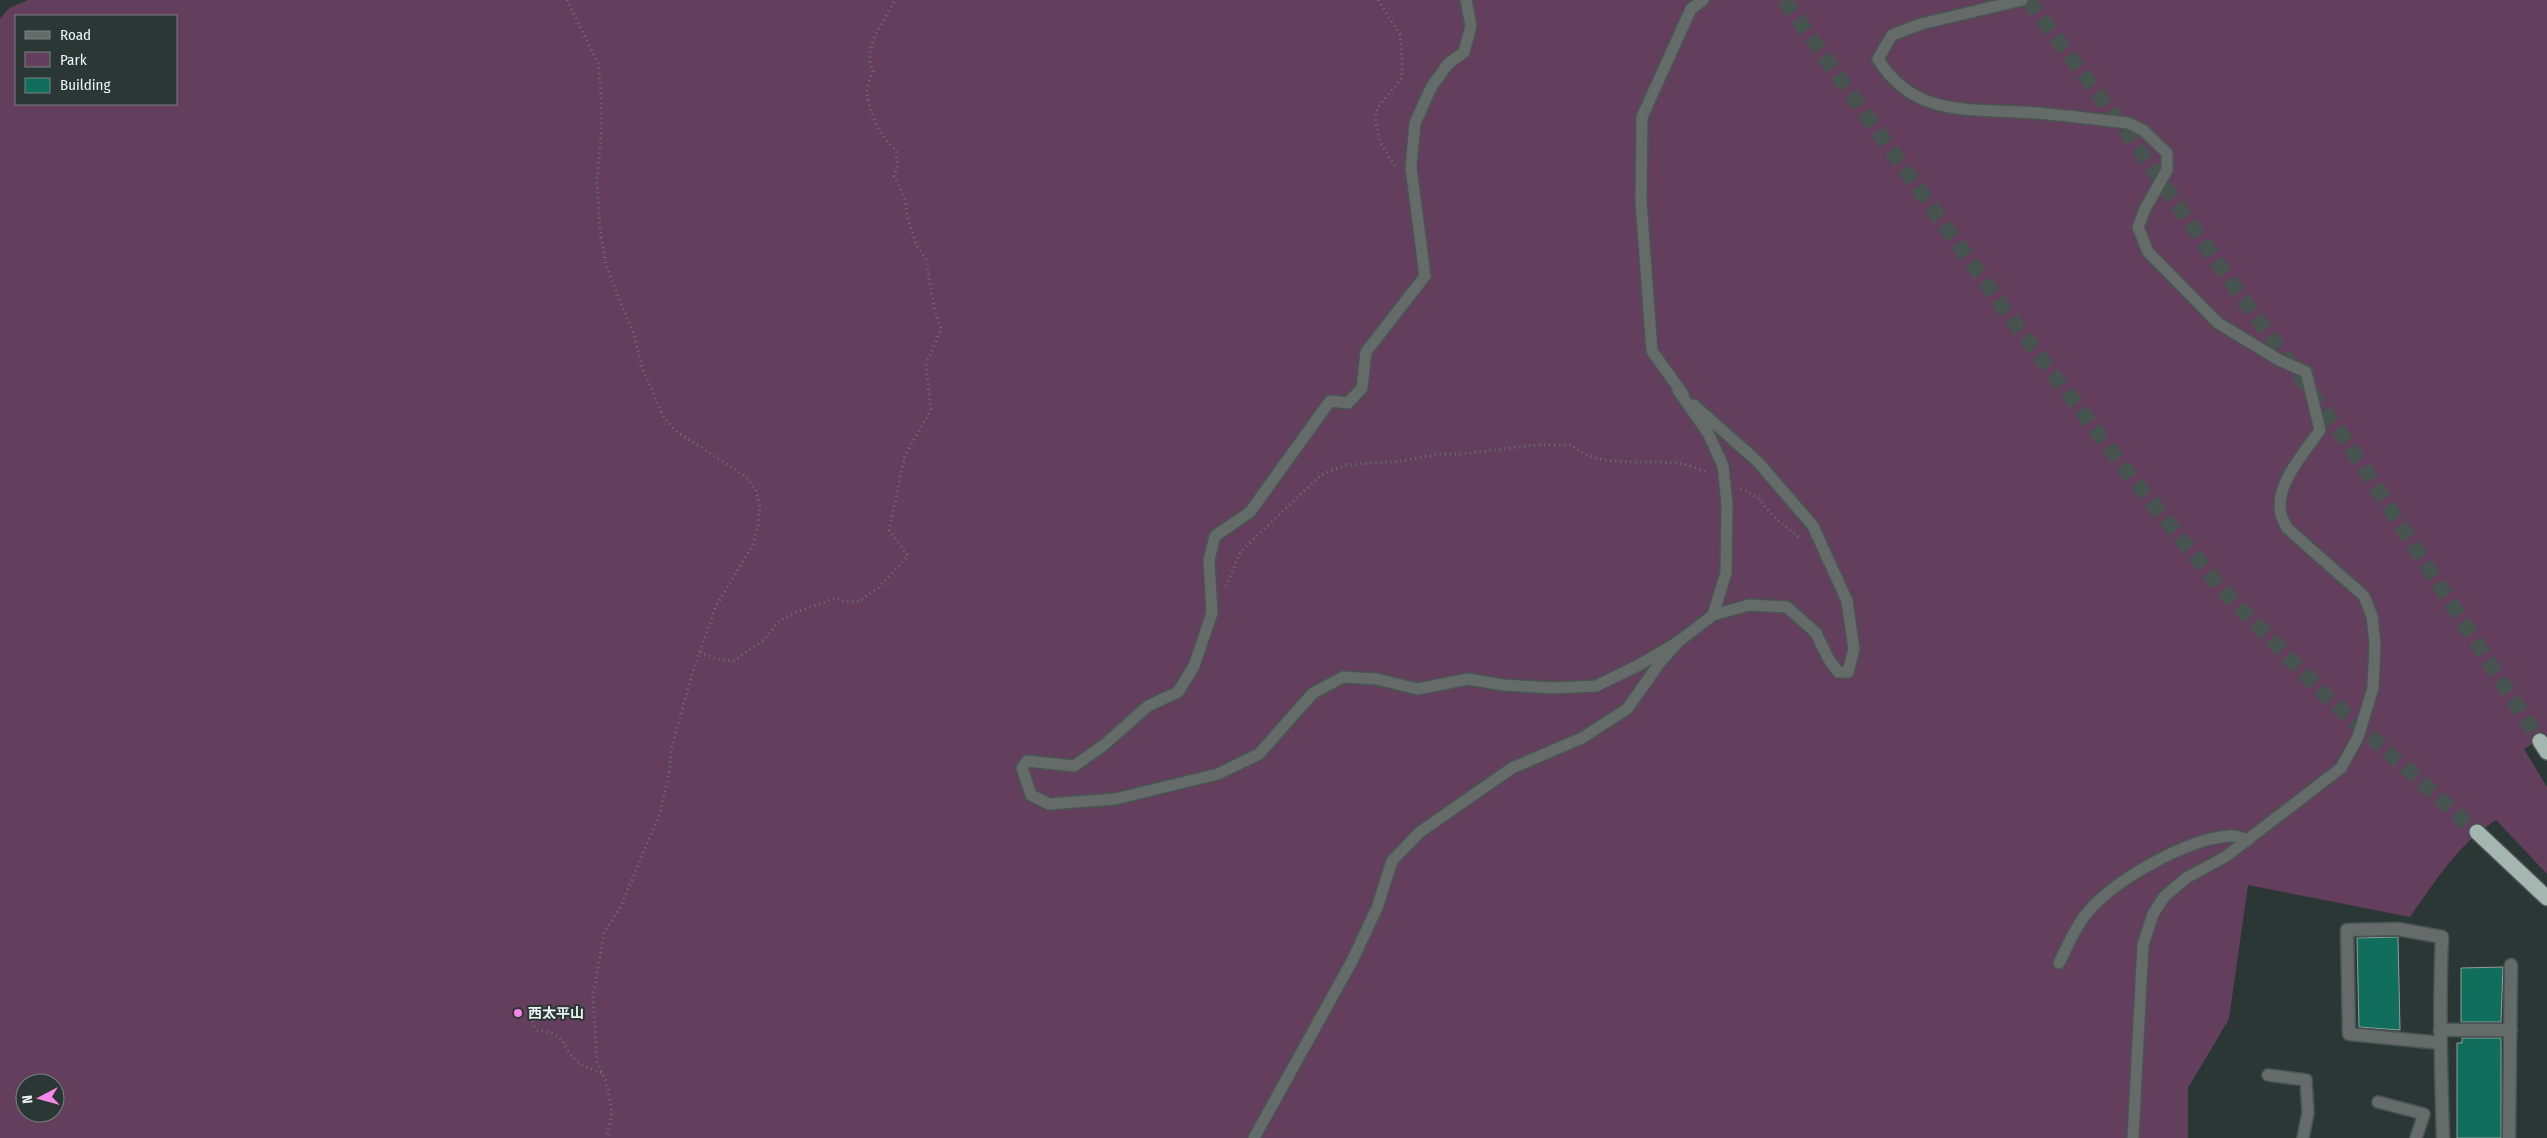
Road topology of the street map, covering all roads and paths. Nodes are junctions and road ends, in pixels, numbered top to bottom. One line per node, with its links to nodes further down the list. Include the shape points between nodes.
1 (567, 0): 14 (path, via 598,63 601,90 597,181 600,230 606,266 634,335 642,367 664,418 676,431 746,477 756,490 760,507 753,545 716,606)
2 (895, 0): 14 (path, via 870,48 869,63 873,71 866,92 875,119 889,145 896,150 898,164 894,176 905,199 917,246 926,259 941,329 926,365 931,410 905,455 889,530 908,556 878,588 860,601 847,602 835,598 797,612 779,621 765,639 734,661 716,659)
3 (1378, 0): 7 (path, via 1395,24 1401,42 1402,78 1378,107 1375,119 1380,141)
4 (1466, 0): 11 (lane, via 1471,26 1464,52 1448,64 1432,86 1415,123 1411,168 1425,276 1366,352 1362,388 1348,403 1330,401 1250,512 1215,536 1209,560)
5 (1703, 0): 8 (lane, via 1691,9 1642,117 1641,201 1652,351)
6 (2022, 0): 16 (lane, via 1921,24 1892,35 1878,60 1890,78 1917,97 1959,110 2022,112 2128,123 2143,130 2167,153 2167,170 2138,227 2148,252 2218,323 2279,360 2306,372 2320,430 2284,487 2280,514 2287,528 2364,596 2372,616 2375,644 2373,688 2358,737 2341,768)
7 (1396, 170)
8 (1678, 390): 9 (lane, via 1708,434 1723,466); 10 (lane, via 1758,462 1813,526)
9 (1724, 477): 10 (path, via 1758,498 1774,517); 11 (path, via 1683,464 1609,460 1581,455 1572,445 1555,444 1345,464 1321,475 1242,551); 12 (lane, via 1726,573)
10 (1826, 555): 12 (lane, via 1847,600 1854,649 1848,672 1838,672 1816,632 1787,607 1749,605)
11 (1212, 613): 13 (lane, via 1194,666 1178,692 1148,706 1104,745 1074,766 1027,761 1022,768 1030,795 1049,804 1115,799 1218,774 1259,754 1313,694 1343,677 1376,679 1418,689 1468,679 1554,688 1596,686)
12 (1713, 615): 13 (lane)
13 (1678, 642): 27 (lane, via 1627,709 1582,738 1512,768 1420,832 1392,861 1377,908 1352,961)
14 (700, 652): 23 (path, via 673,741 660,813 620,908 604,933 593,995 597,1062)
15 (2477, 832): 17 (highway)
16 (2248, 840): 18 (lane, via 2231,835 2208,840 2149,864 2104,894 2085,914); 28 (lane, via 2186,878 2164,897 2153,914 2143,945)
17 (2547, 897)
18 (2059, 963)
19 (2511, 965): 21 (street)
20 (529, 1012): 23 (path, via 536,1030 557,1035 577,1061)
21 (2511, 1030): 22 (street); 32 (street)
22 (2441, 1036): 22 (street, via 2442,937 2398,929 2347,930 2349,1034); 31 (street)
23 (602, 1073): 26 (path, via 612,1112)
24 (2268, 1075): 29 (lane, via 2306,1080 2308,1113)
25 (2378, 1102): 30 (lane, via 2424,1114)
26 (607, 1138)
27 (1254, 1138)
28 (2133, 1138)
29 (2303, 1138)
30 (2416, 1138)
31 (2443, 1138)
32 (2509, 1138)

